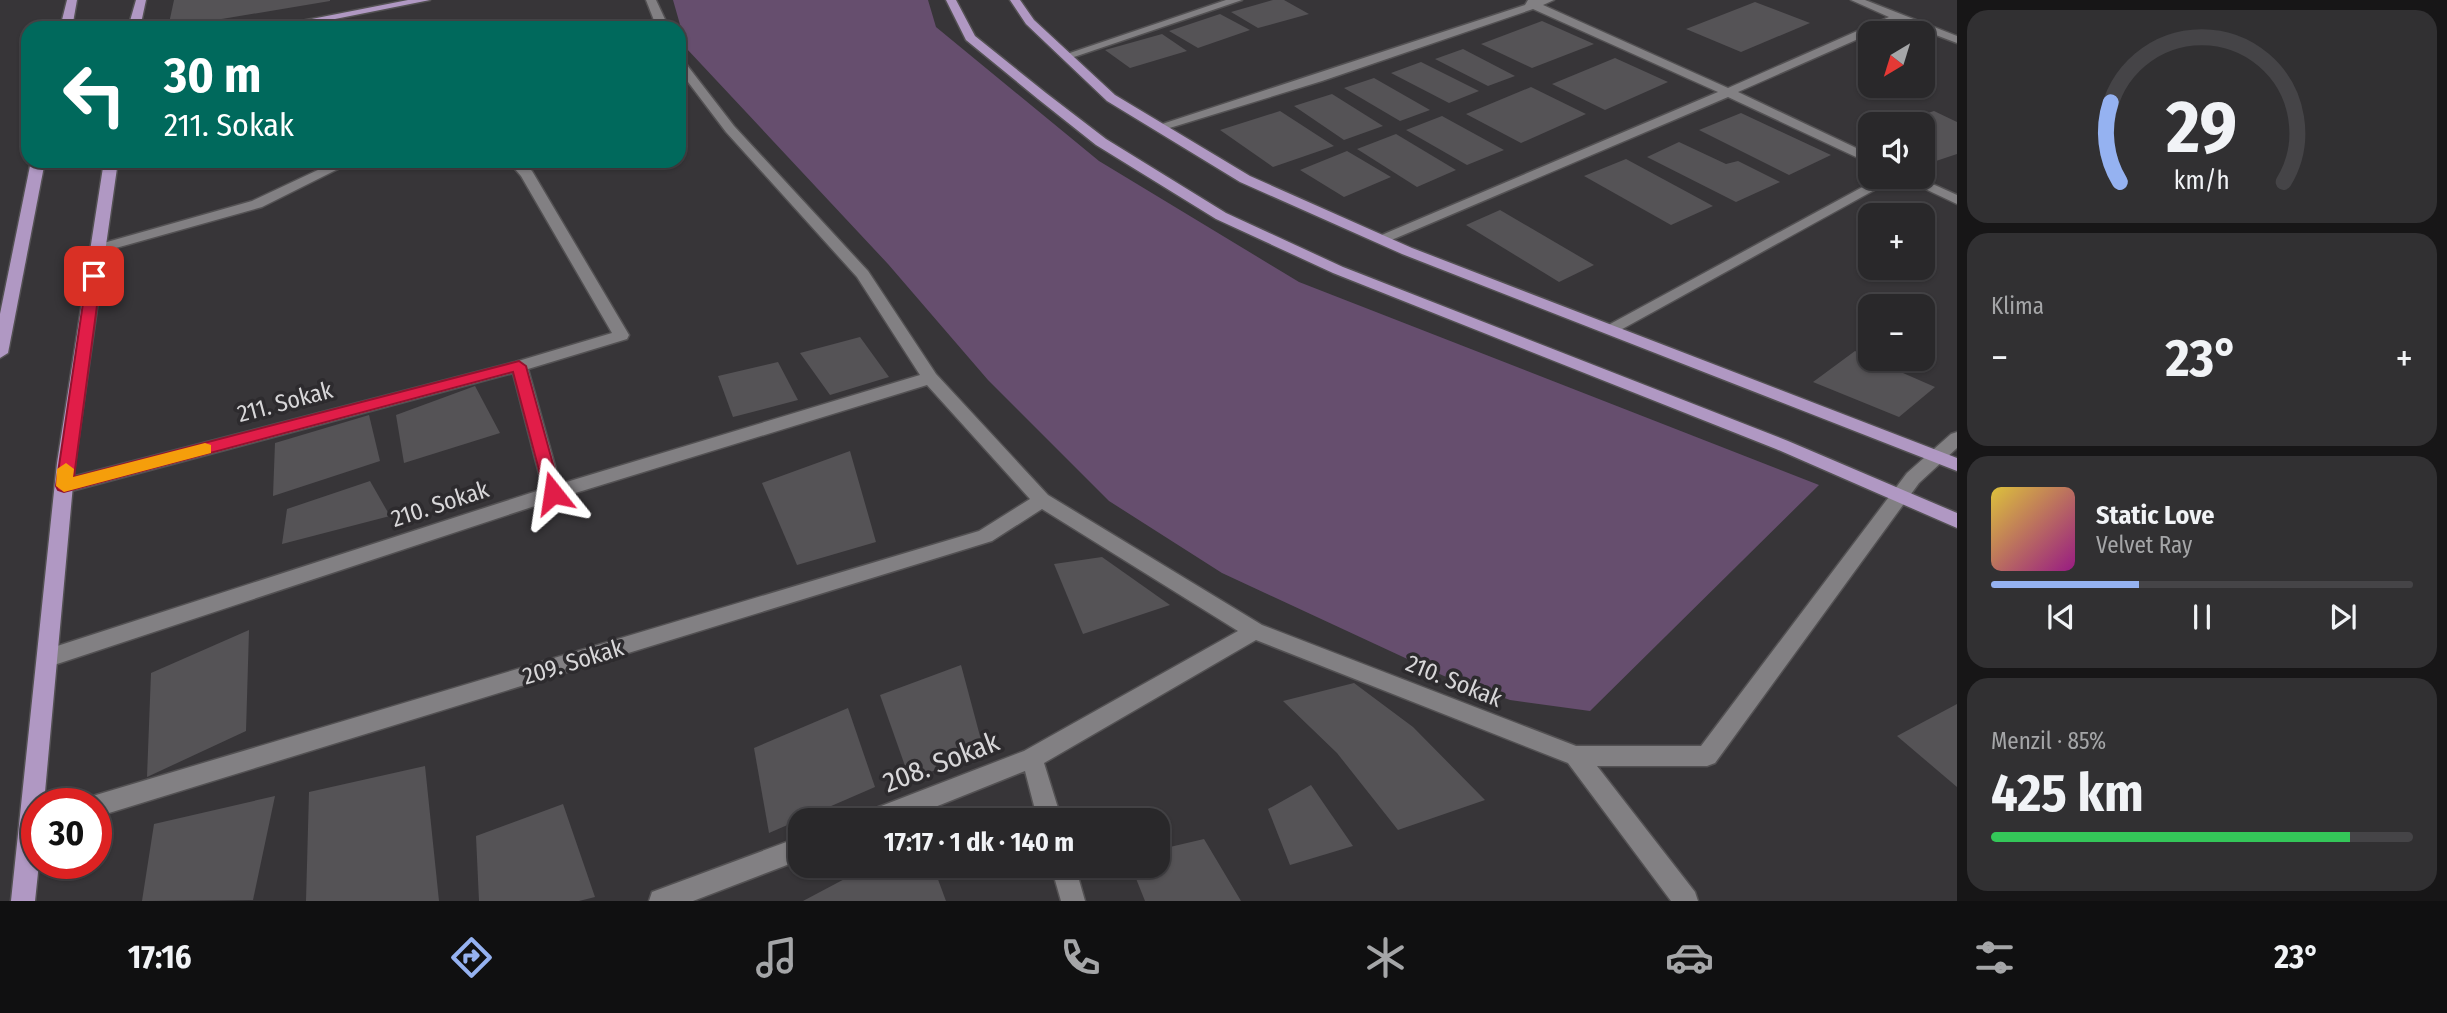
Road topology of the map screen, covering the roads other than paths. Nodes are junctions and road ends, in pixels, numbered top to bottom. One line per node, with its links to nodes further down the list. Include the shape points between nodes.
1 (72, 0): 12 (main road)
2 (141, 0): 13 (main road)
3 (425, 0): 14 (main road)
4 (650, 0): 15 (street)
5 (951, 0): 40 (main road, via 970,38 1031,87 1101,142 1221,216 1338,270 1782,445)
6 (1015, 0): 17 (main road, via 1030,22)
7 (1237, 0): 17 (street)
8 (1549, 0): 10 (street)
9 (1856, 0): 11 (street)
10 (1527, 2): 19 (street); 20 (street, via 1318,78)
11 (1898, 17): 16 (street); 19 (street)
12 (68, 21)
13 (136, 21)
14 (310, 21)
15 (660, 21)
16 (1957, 40)
17 (1067, 56): 20 (main road, via 1111,98)
18 (686, 71): 34 (street, 210. Sokak, via 730,129 863,275)
19 (1731, 93): 21 (street); 29 (street, via 1609,140)
20 (1159, 127): 29 (main road, via 1245,180)
21 (1858, 154)
22 (37, 168): 32 (main road)
23 (110, 168): 30 (main road)
24 (332, 168): 30 (street, via 257,204)
25 (521, 168): 33 (street, 211. Sokak, via 621,335)
26 (1869, 189): 31 (street)
27 (1933, 189): 28 (street)
28 (1957, 200)
29 (1382, 240): 31 (main road)
30 (98, 249): 38 (main road)
31 (1609, 329): 36 (main road)
32 (0, 353)
33 (519, 366): 38 (street, 211. Sokak); 39 (street)
34 (930, 378): 39 (street, 210. Sokak); 41 (street, 210. Sokak)
35 (1957, 438): 36 (street, 210. Sokak)
36 (1937, 457): 37 (main road); 40 (street, 210. Sokak)
37 (1957, 465)
38 (64, 486): 44 (main road)
39 (553, 493): 44 (street, 210. Sokak)
40 (1899, 496): 42 (main road); 45 (street, 210. Sokak, via 1707,756)
41 (1042, 500): 43 (street, 210. Sokak); 48 (street, 209. Sokak, via 985,536)
42 (1957, 521)
43 (1255, 631): 45 (street, 210. Sokak); 46 (street, 208. Sokak)
44 (48, 658): 47 (main road)
45 (1576, 756): 57 (street)
46 (1032, 758): 49 (street, 208. Sokak); 50 (street)
47 (37, 788)
48 (112, 801)
49 (904, 808)
50 (1046, 808)
51 (788, 853): 55 (street)
52 (1066, 878): 56 (street)
53 (26, 879): 54 (main road)
54 (23, 901)
55 (661, 901)
56 (1073, 901)
57 (1685, 901)

